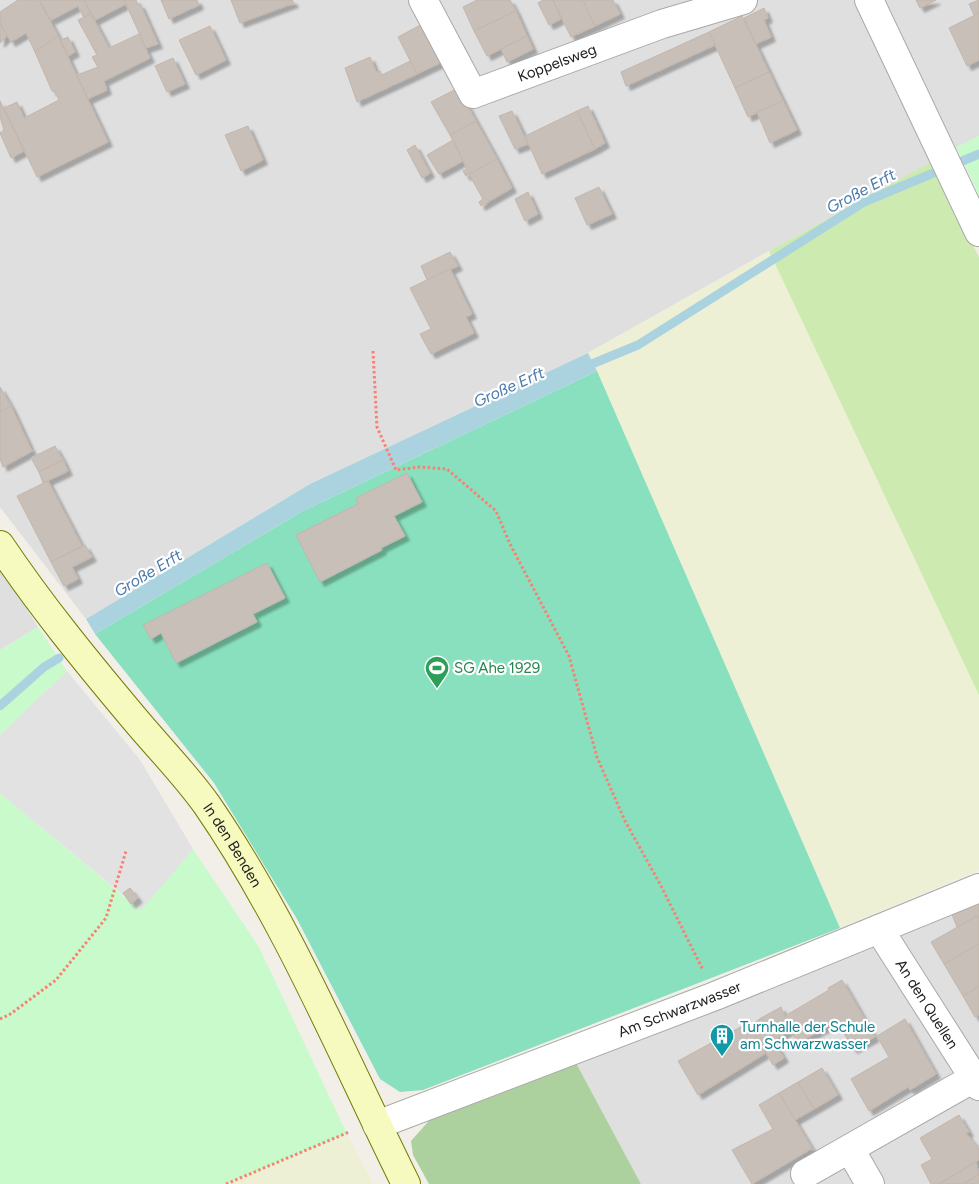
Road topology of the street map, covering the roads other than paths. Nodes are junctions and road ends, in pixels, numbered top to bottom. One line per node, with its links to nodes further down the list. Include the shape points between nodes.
1 (423, 0): 2 (street, Koppelsweg, via 473,94 662,24)
2 (742, 0)
3 (869, 0): 4 (street)
4 (979, 232)
5 (0, 545): 9 (street, In den Benden, via 79,654 205,803 239,854 285,935)
6 (979, 888): 7 (street, Am Schwarzwasser)
7 (878, 930): 8 (street, An den Quellen); 9 (street, Am Schwarzwasser)
8 (977, 1082): 10 (street, An den Quellen)
9 (377, 1126): 12 (street, In den Benden)
10 (850, 1149): 11 (street, An den Quellen); 13 (street)
11 (805, 1174)
12 (406, 1184)
13 (870, 1184)

